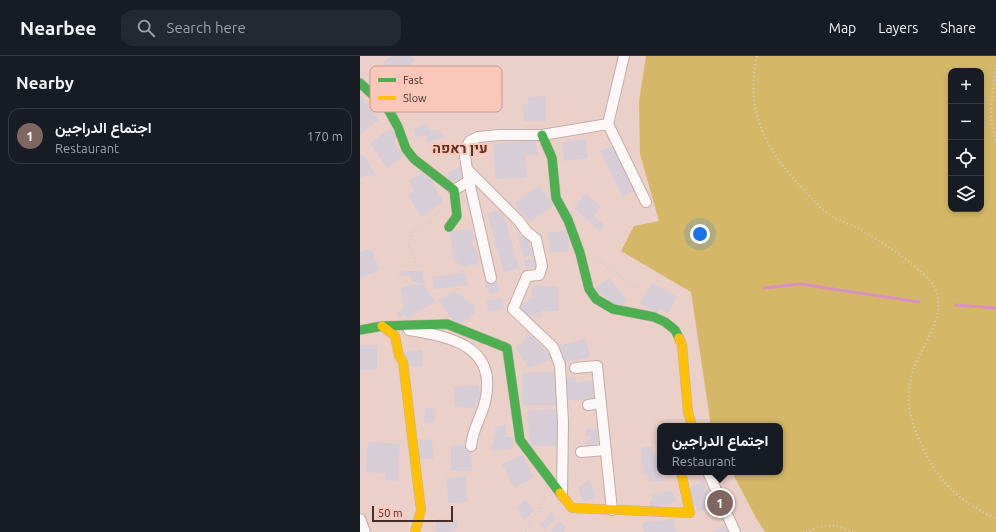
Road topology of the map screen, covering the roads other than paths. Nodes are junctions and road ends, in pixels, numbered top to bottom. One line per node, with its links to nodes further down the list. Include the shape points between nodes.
1 (624, 56): 5 (street)
2 (361, 84): 3 (street)
3 (370, 92)
4 (390, 112): 9 (street, via 406,148 414,159)
5 (608, 124): 6 (street); 10 (street)
6 (542, 135): 7 (street, via 478,137 470,141 464,150); 18 (street, via 552,158 556,198 568,220 589,289 596,299 613,309 654,318 675,330 682,345)
7 (467, 169): 8 (street); 24 (street, via 536,239 541,256 542,266 539,275 527,276 513,309 553,347 560,365 563,423)
8 (469, 181): 9 (street); 12 (street)
9 (454, 190): 11 (street, via 457,216)
10 (646, 202)
11 (449, 227)
12 (491, 278)
13 (382, 326): 14 (street); 19 (street, via 460,342 474,351 484,364 488,383 484,403 472,432); 24 (street, via 447,324 507,348 520,440); 28 (street, via 395,336 399,356 403,362 421,510)
14 (360, 330)
15 (575, 368): 16 (street, via 597,366)
16 (601, 403): 17 (street); 20 (street)
17 (588, 405)
18 (691, 423)
19 (471, 446)
20 (606, 450): 21 (street); 25 (street)
21 (581, 452)
22 (683, 475): 25 (street, via 690,513)
23 (709, 475): 29 (street)
24 (562, 495): 25 (street, via 572,508)
25 (612, 510)
26 (360, 520): 27 (street)
27 (365, 532)
28 (415, 532)
29 (734, 532)

